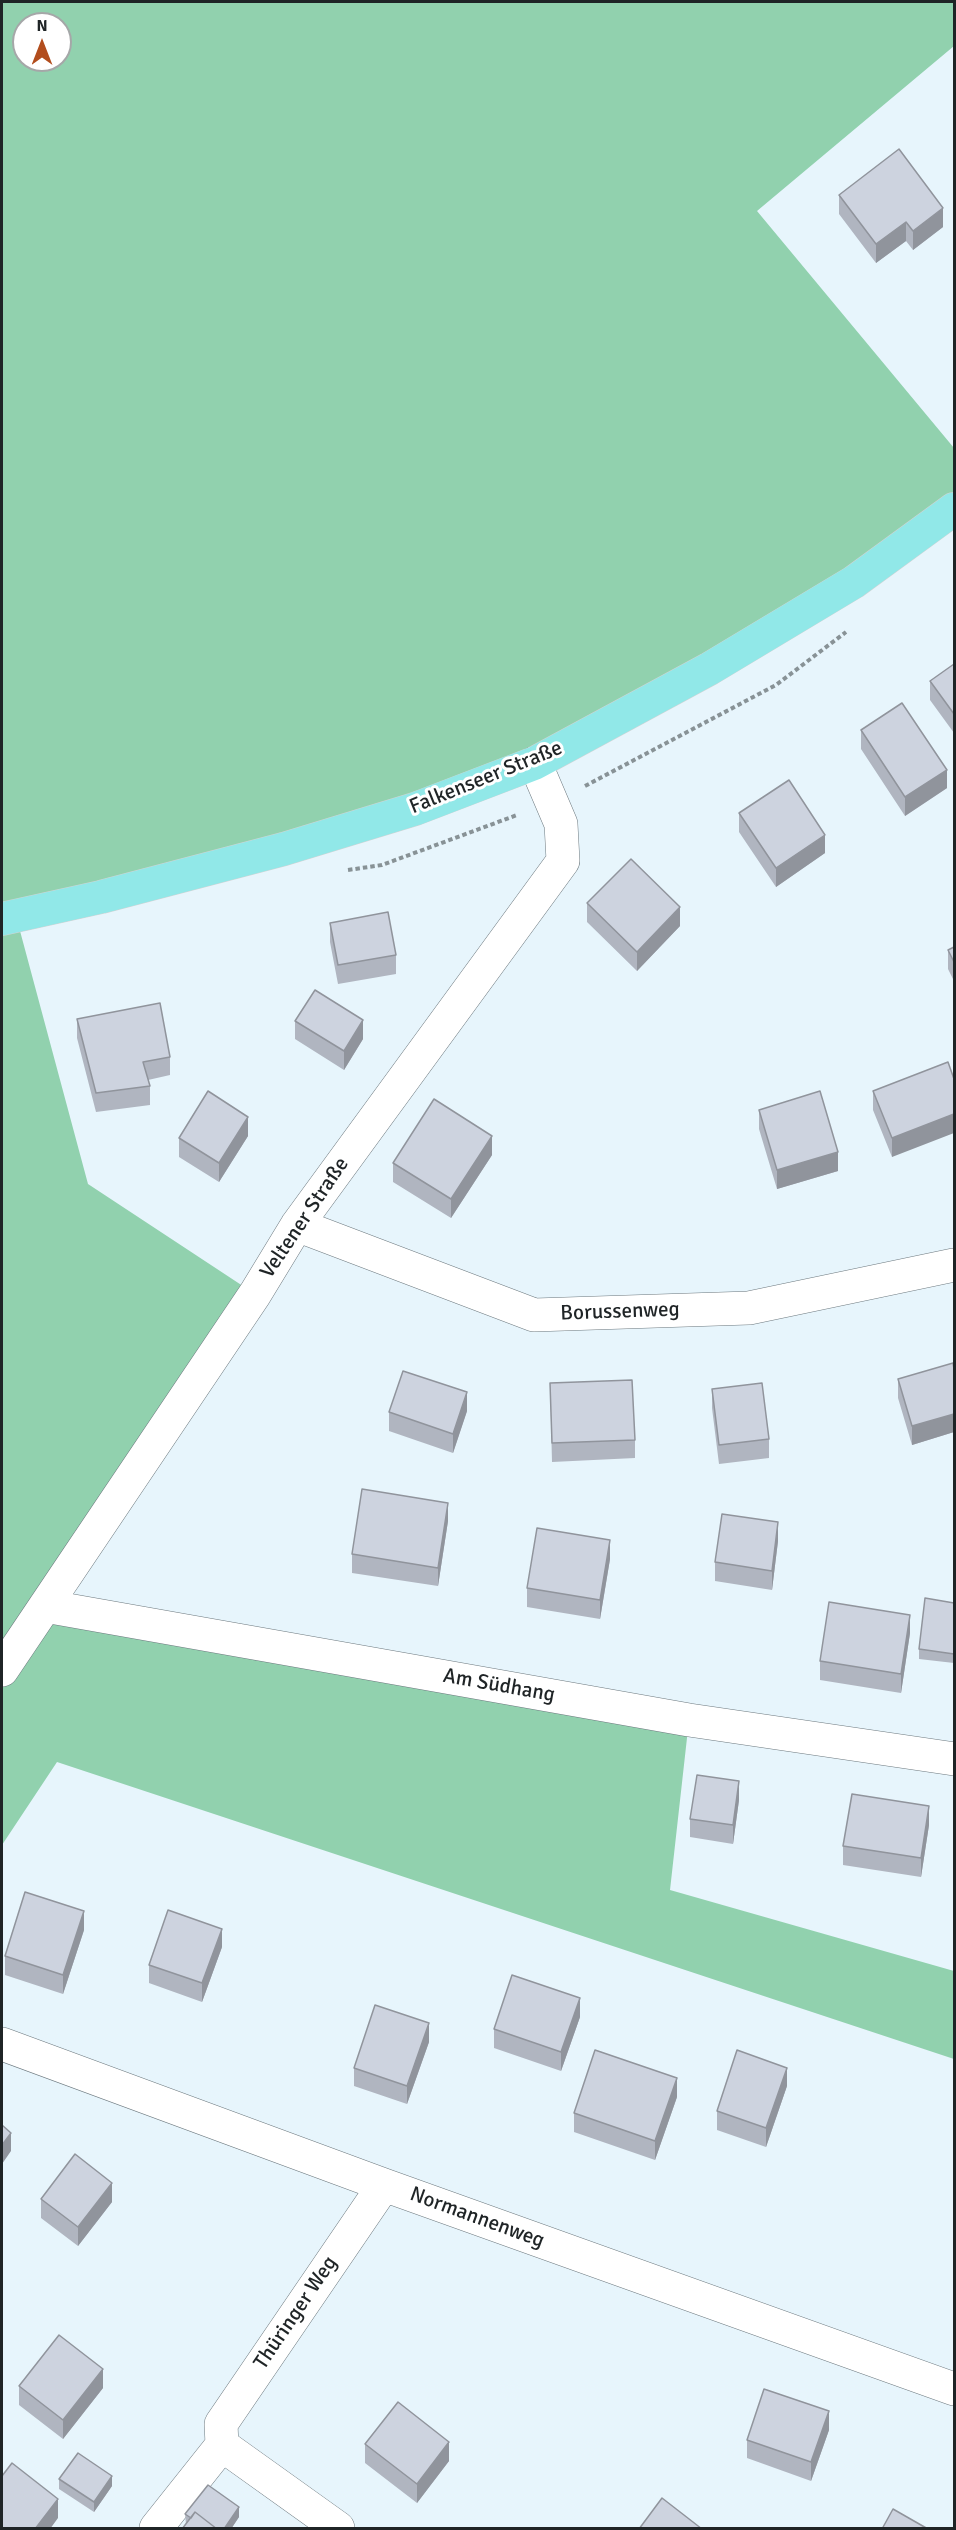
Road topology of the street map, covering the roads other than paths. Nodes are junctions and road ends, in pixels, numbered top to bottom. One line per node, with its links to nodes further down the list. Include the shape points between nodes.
1 (954, 509): 2 (main road, Falkenseer Straße, via 854,582 710,669)
2 (535, 763): 3 (main road, Falkenseer Straße, via 415,809 284,849); 4 (street, Veltener Straße, via 561,824 563,861)
3 (2, 919)
4 (297, 1225): 5 (street, Borussenweg, via 534,1315 749,1308); 6 (street, Veltener Straße, via 255,1294)
5 (954, 1265)
6 (45, 1606): 7 (street, Veltener Straße); 8 (street, Am Südhang, via 689,1720)
7 (2, 1670)
8 (954, 1759)
9 (2, 2044): 10 (street, Normannenweg)
10 (384, 2185): 11 (street, Normannenweg); 12 (street, Thüringer Weg, via 221,2424)
11 (954, 2389)
12 (222, 2445): 13 (street); 14 (street)
13 (156, 2529)
14 (338, 2529)

